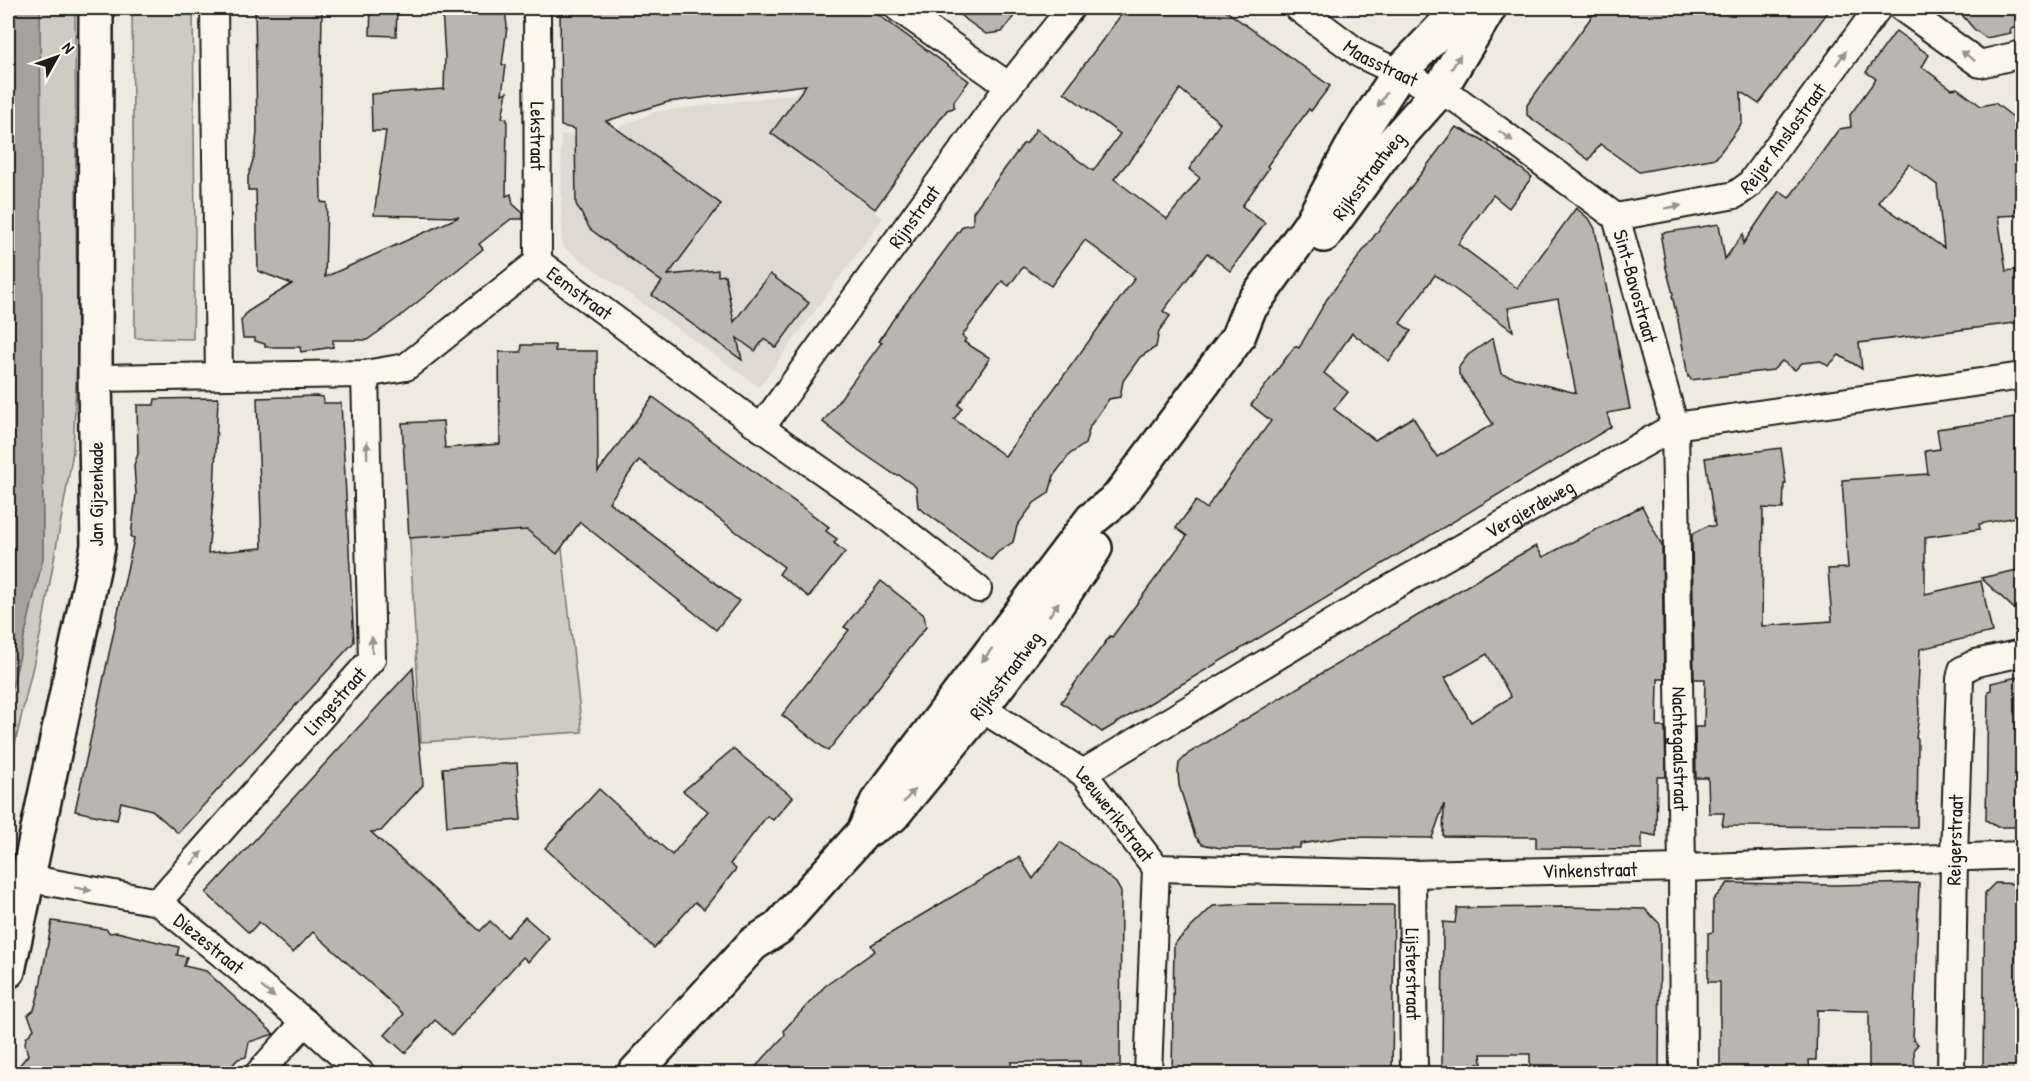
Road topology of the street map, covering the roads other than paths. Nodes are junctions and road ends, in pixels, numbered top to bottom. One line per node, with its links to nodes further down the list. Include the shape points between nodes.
1 (96, 8): 21 (main road, Jan Gijzenkade)
2 (214, 8): 19 (street)
3 (537, 8): 16 (street, Lekstraat)
4 (898, 8): 13 (street)
5 (1071, 8): 13 (street, Rijnstraat)
6 (1298, 8): 12 (street, Maasstraat, via 1361,55)
7 (1461, 8): 12 (main road, Rijksstraatweg)
8 (1489, 8): 14 (main road, Rijksstraatweg, one-way to 8)
9 (1878, 8): 15 (street, Reijer Anslostraat, one-way to 9, via 1735,195 1749,185)
10 (1902, 8): 11 (street, one-way to 10, via 1980,64)
11 (2022, 54)
12 (1400, 73): 14 (street, Maasstraat); 17 (main road, Rijksstraatweg, one-way to 17, via 1356,138 1310,225 1249,309)
13 (1009, 86): 23 (street, Rijnstraat)
14 (1438, 92): 15 (street, Sint-Bavostraat, one-way to 15, via 1459,101); 17 (main road, Rijksstraatweg, via 1384,153 1262,318)
15 (1616, 217): 22 (street, Sint-Bavostraat)
16 (537, 262): 18 (street, Eemstraat, via 406,367); 23 (street, Eemstraat)
17 (1238, 337): 26 (main road, Rijksstraatweg, via 1118,498 1092,519)
18 (365, 374): 19 (street, Eemstraat); 34 (street, Lingestraat, one-way to 18, via 372,659)
19 (219, 376): 21 (street, Eemstraat)
20 (2022, 376): 22 (street, Vergierdeweg)
21 (95, 378): 33 (main road, Jan Gijzenkade, via 98,546)
22 (1675, 426): 27 (street, Vergierdeweg, via 1382,593); 31 (street, Nachtegaalstraat)
23 (761, 428): 24 (street, Eemstraat, via 879,511)
24 (978, 589)
25 (2022, 652): 29 (street, Reigerstraat, via 1962,670)
26 (970, 701): 27 (street, Leeuwerikstraat); 35 (main road, Rijksstraatweg, via 877,802 864,832)
27 (1083, 773): 30 (street, Leeuwerikstraat)
28 (2022, 855): 29 (street, Vinkenstraat)
29 (1954, 856): 31 (street, Vinkenstraat); 45 (street, Reigerstraat)
30 (1156, 868): 32 (street, Vinkenstraat); 42 (street, Leeuwerikstraat)
31 (1682, 868): 32 (street, Vinkenstraat); 44 (street, Nachtegaalstraat)
32 (1412, 874): 43 (street, Lijsterstraat)
33 (26, 878): 34 (street, Diezestraat, one-way to 34); 36 (main road, Jan Gijzenkade)
34 (158, 902): 37 (street, Diezestraat, one-way to 37)
35 (778, 928): 40 (main road, Rijksstraatweg, via 753,944); 41 (main road, Rijksstraatweg, via 766,957)
36 (8, 972)
37 (305, 1022): 38 (street); 39 (street, Diezestraat)
38 (258, 1074)
39 (362, 1074)
40 (634, 1074)
41 (656, 1074)
42 (1148, 1074)
43 (1414, 1074)
44 (1683, 1074)
45 (1951, 1074)

